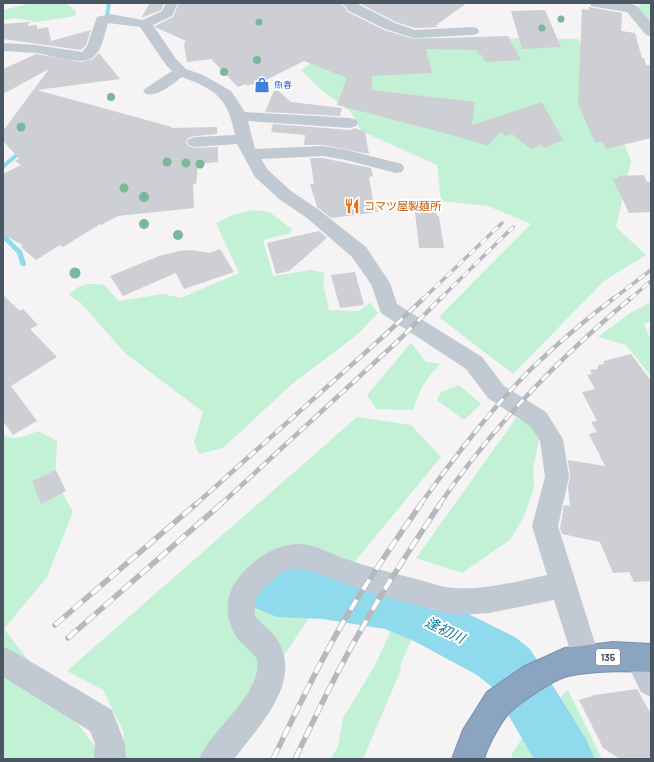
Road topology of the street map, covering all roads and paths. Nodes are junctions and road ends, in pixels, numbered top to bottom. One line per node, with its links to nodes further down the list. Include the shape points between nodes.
1 (172, 3): 6 (street, via 167,13)
2 (596, 3): 5 (street)
3 (640, 3): 5 (street)
4 (349, 4): 7 (street, via 390,26 414,34)
5 (626, 6): 8 (street, via 632,9)
6 (145, 24): 9 (street, via 110,18 102,20 94,47 86,56); 10 (street)
7 (472, 32)
8 (651, 32)
9 (3, 47)
10 (180, 72): 11 (street); 12 (street, via 208,83 226,94)
11 (151, 91)
12 (239, 116): 13 (street); 15 (street)
13 (350, 124)
14 (195, 142): 15 (street)
15 (246, 147): 16 (street, via 323,151); 17 (street, via 261,173 285,196 313,214 359,252 380,283 388,308 474,363 496,392 538,418 551,439 557,477 545,526)
16 (396, 168)
17 (563, 585): 20 (street); 23 (street, via 459,602 298,556 267,566 244,591 241,616 244,624 267,648 273,660 271,676 263,696)
18 (644, 657): 20 (highway, 135, via 613,656); 21 (street)
19 (3, 661): 22 (street, via 101,721 110,744)
20 (575, 661): 24 (highway, 135, via 533,677 498,703 474,741)
21 (651, 682)
22 (110, 759)
23 (215, 759)
24 (468, 759)

